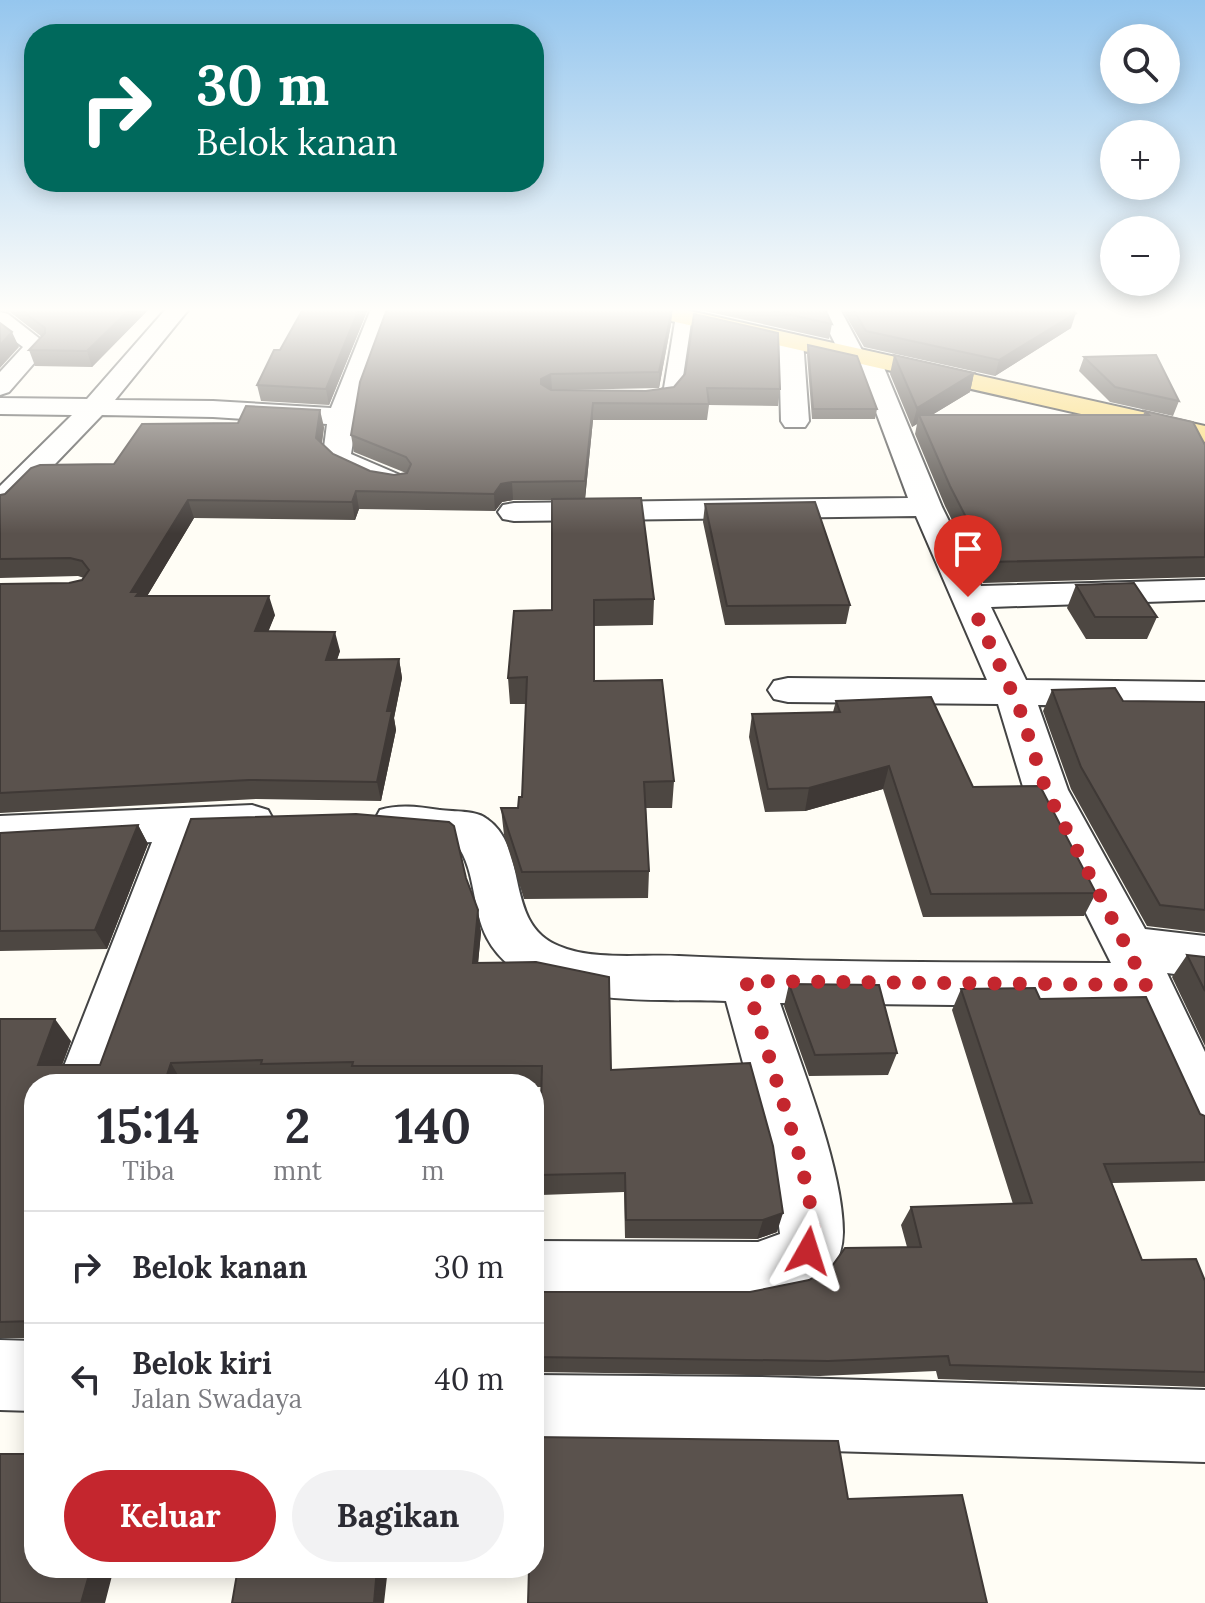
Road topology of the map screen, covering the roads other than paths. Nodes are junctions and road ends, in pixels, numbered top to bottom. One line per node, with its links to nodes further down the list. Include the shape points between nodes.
1 (115, 384): 9 (street)
2 (351, 384): 10 (street)
3 (673, 384): 7 (lane, via 667,396)
4 (793, 384): 11 (street)
5 (872, 384): 15 (street)
6 (980, 384): 12 (main road)
7 (615, 398)
8 (0, 406): 9 (street)
9 (94, 408): 10 (street); 14 (street)
10 (342, 417): 13 (street, via 339,461)
11 (795, 421)
12 (1205, 434)
13 (396, 483)
14 (0, 503)
15 (927, 507): 16 (street); 18 (street)
16 (514, 512)
17 (1205, 590): 18 (street)
18 (968, 597): 20 (street)
19 (788, 690): 20 (street)
20 (1011, 691): 21 (street); 25 (street, via 1046,790)
21 (1205, 694)
22 (182, 823): 23 (street); 26 (street, via 325,819 471,830 483,846 502,925 517,945 544,963 570,971); 27 (street)
23 (0, 833)
24 (1205, 957): 25 (street)
25 (1137, 966): 26 (street); 28 (street)
26 (746, 981): 29 (street, via 800,1158 814,1235 808,1251 784,1267 758,1274)
27 (89, 1074)
28 (1205, 1113)
29 (544, 1273)
30 (0, 1375): 31 (street)
31 (24, 1376)
32 (544, 1411): 33 (street)
33 (1205, 1426)

